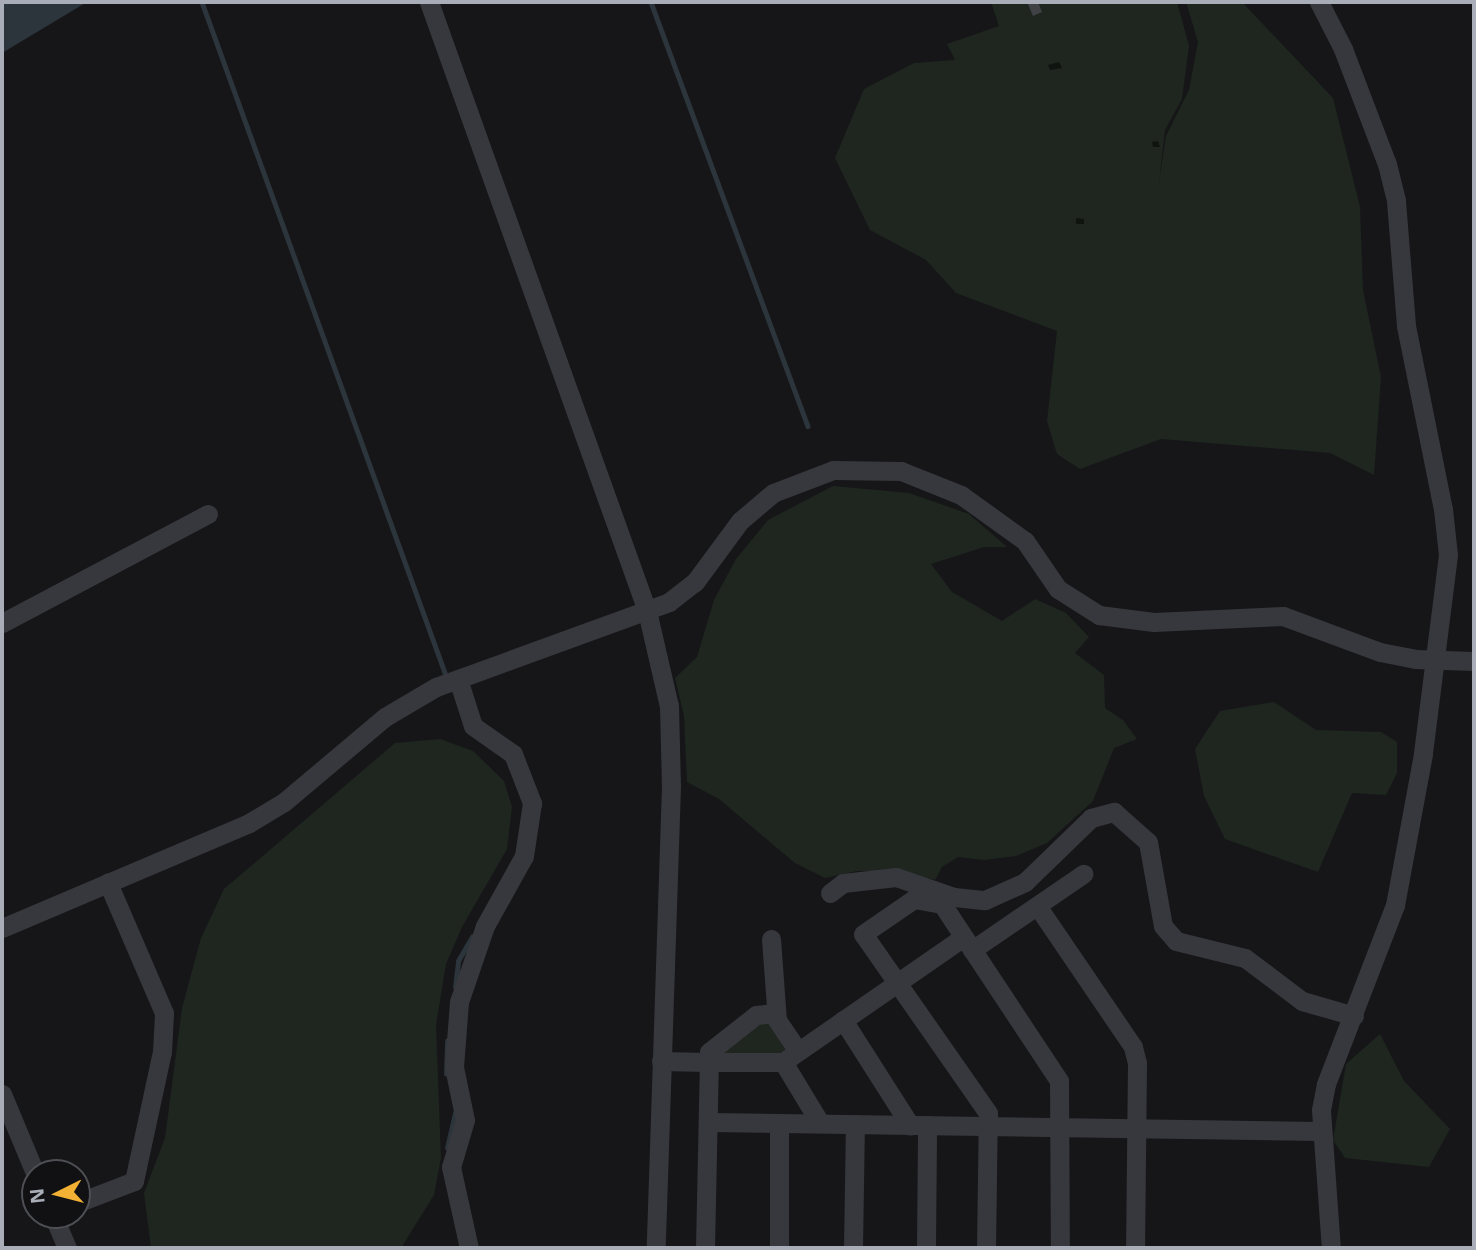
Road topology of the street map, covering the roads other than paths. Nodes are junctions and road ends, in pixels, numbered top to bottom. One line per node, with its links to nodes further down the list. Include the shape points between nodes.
1 (429, 2): 4 (street)
2 (1319, 2): 6 (street, via 1343,49 1387,164 1396,201 1406,326 1448,555)
3 (208, 514): 5 (street)
4 (647, 611): 6 (street, via 669,602 695,582 740,521 773,493 833,470 876,468 930,480 991,512 1025,541 1058,589 1099,615 1154,622 1283,616 1380,652); 8 (street); 21 (street, via 669,706 671,786)
5 (2, 623)
6 (1437, 661): 7 (street); 18 (street, via 1395,905)
7 (1474, 661)
8 (452, 681): 10 (street, via 385,717 291,796 248,823); 37 (street, via 473,726 513,754 532,810 524,856 485,926 459,1002 454,1067 465,1120 451,1167)
9 (1083, 874): 12 (street)
10 (108, 883): 13 (street); 34 (street, via 164,1013 162,1052 134,1181)
11 (830, 893): 18 (street, via 843,883 886,877 954,897 985,900 1025,882 1091,818 1114,812 1148,842 1163,926 1176,941 1245,958 1302,1001)
12 (1038, 907): 15 (street); 31 (street, via 1133,1047)
13 (2, 928)
14 (771, 939): 17 (street)
15 (967, 944): 16 (street); 16 (street, via 942,904 914,899 863,934); 30 (street, via 1059,1082)
16 (898, 982): 19 (street); 29 (street, via 988,1113)
17 (776, 1013): 20 (street); 22 (street, via 756,1014 709,1052)
18 (1354, 1016): 32 (street, via 1326,1084)
19 (843, 1020): 20 (street); 28 (street)
20 (791, 1057): 22 (street); 26 (street)
21 (661, 1061): 22 (street); 38 (street)
22 (712, 1062): 24 (street)
23 (2, 1094): 33 (street)
24 (708, 1122): 25 (street); 39 (street)
25 (779, 1123): 26 (street); 40 (street)
26 (820, 1123): 27 (street)
27 (855, 1124): 28 (street); 41 (street)
28 (919, 1125): 29 (street); 42 (street)
29 (987, 1126): 30 (street); 43 (street)
30 (1061, 1127): 31 (street); 44 (street)
31 (1137, 1128): 32 (street); 45 (street)
32 (1320, 1131): 46 (street)
33 (29, 1159)
34 (91, 1198)
35 (59, 1229): 36 (street)
36 (67, 1248)
37 (469, 1248)
38 (656, 1248)
39 (705, 1248)
40 (779, 1248)
41 (853, 1248)
42 (926, 1248)
43 (986, 1248)
44 (1060, 1248)
45 (1135, 1248)
46 (1331, 1248)

